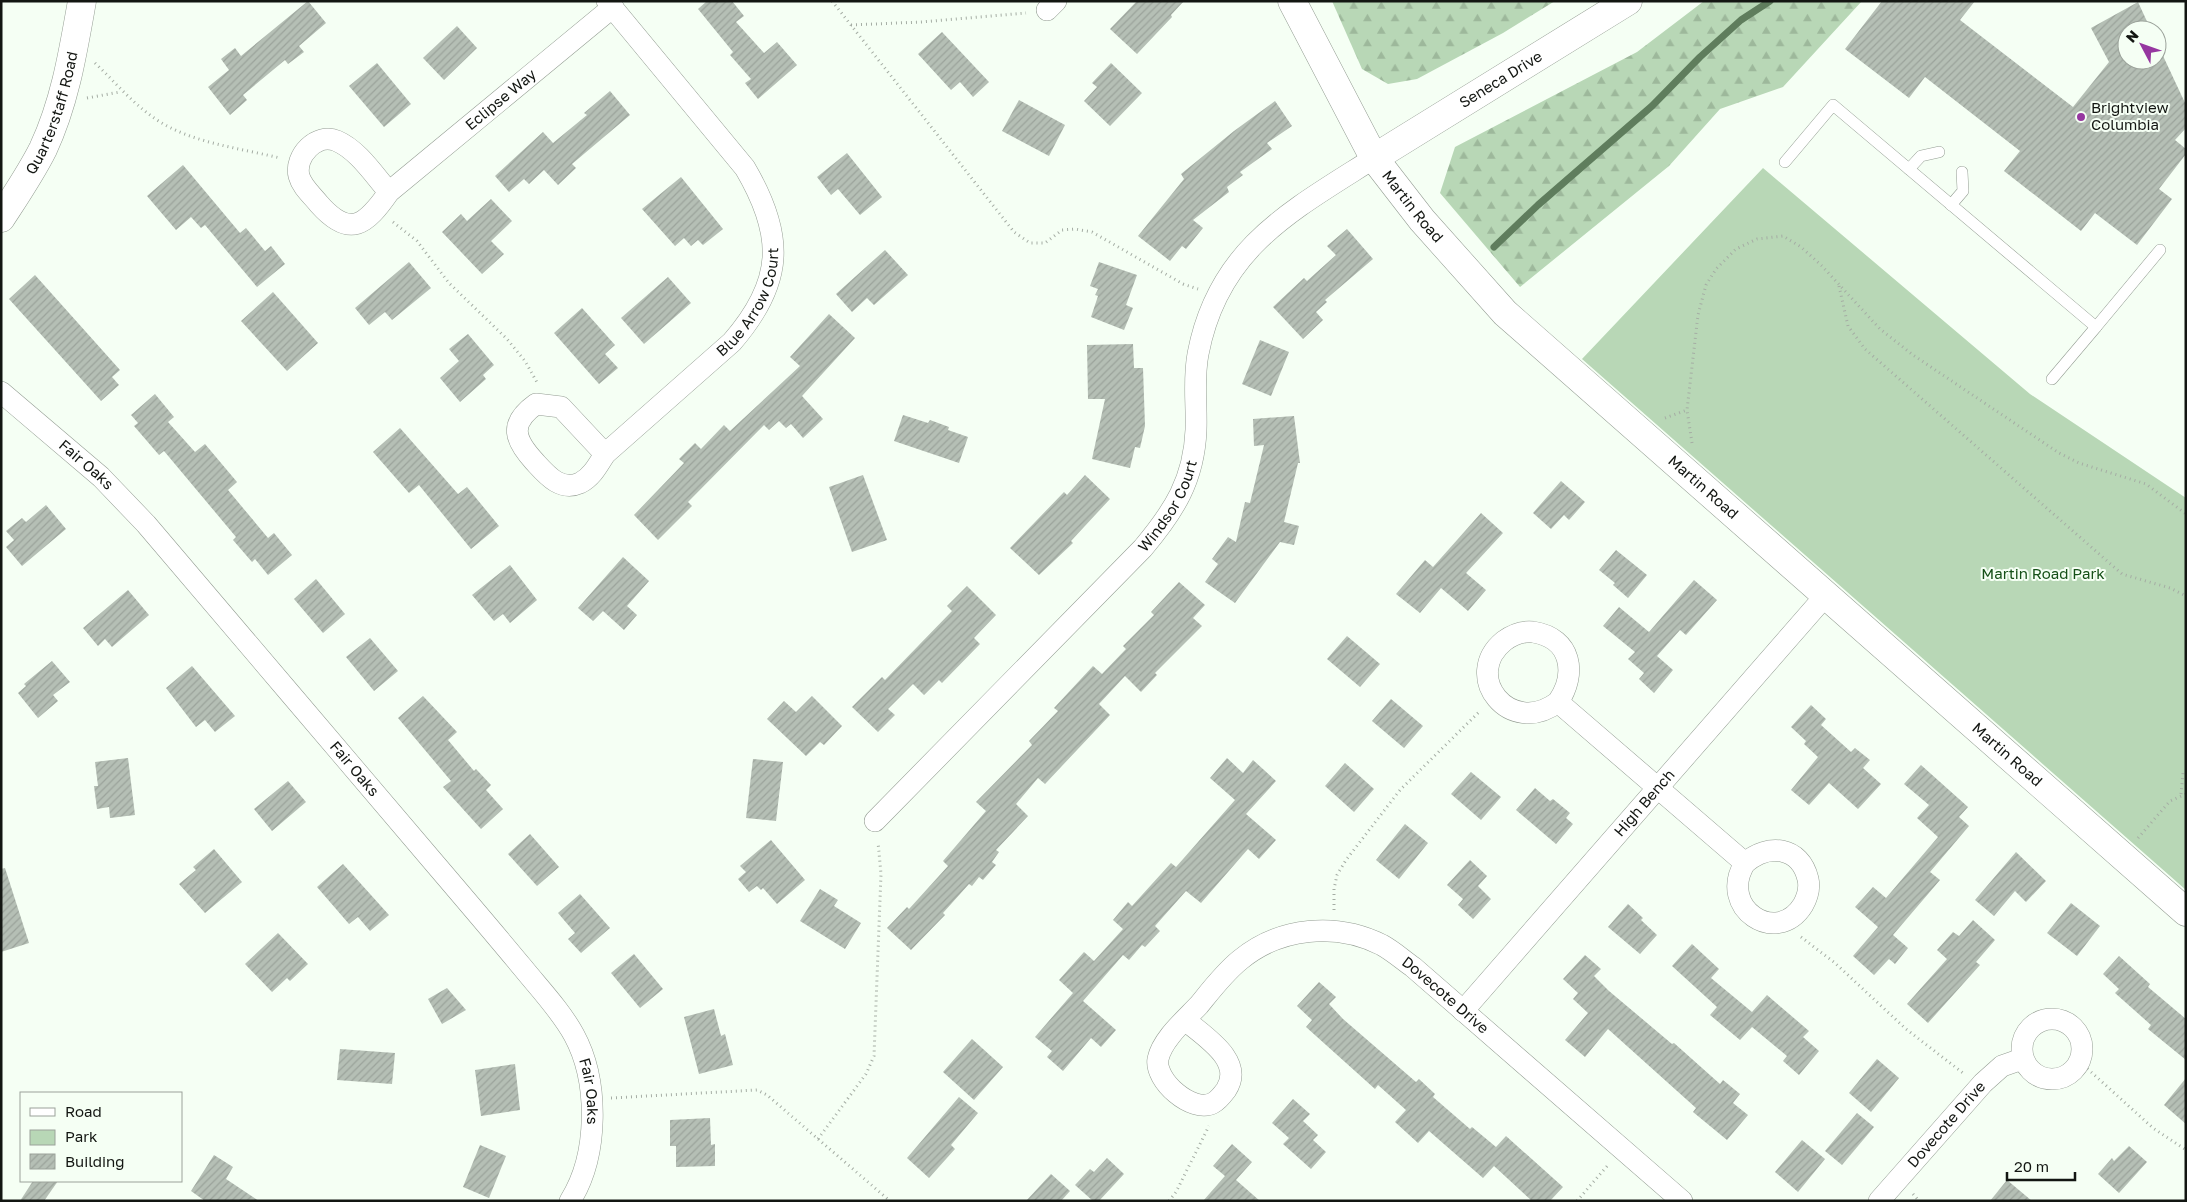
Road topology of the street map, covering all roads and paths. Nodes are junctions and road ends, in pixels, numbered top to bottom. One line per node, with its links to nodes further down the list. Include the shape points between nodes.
1 (82, 1): 8 (street, Quarterstaff Road)
2 (832, 1): 7 (path)
3 (1292, 1): 10 (street, Martin Road)
4 (1628, 1): 10 (street, Seneca Drive)
5 (610, 4): 15 (street, Eclipse Way); 29 (street, Blue Arrow Court, via 745,168 760,193 774,241 769,283 760,306 746,326)
6 (1051, 6): 7 (path, via 930,22)
7 (851, 25): 21 (path, via 1014,232 1030,243 1044,243 1062,230 1092,232 1183,284)
8 (75, 44): 12 (path, via 121,92 157,120 189,136); 18 (street, Quarterstaff Road, via 69,76 43,148)
9 (1939, 152): 13 (lane, via 1921,156)
10 (1374, 158): 21 (street, Windsor Court, via 1289,212 1263,233 1227,277); 31 (street, Martin Road, via 1422,220 1504,313)
11 (1785, 162): 13 (lane, via 1832,105)
12 (300, 163): 15 (street, via 303,154 318,141 335,140 353,152); 17 (street, Eclipse Way, via 298,175 304,186 336,221 356,225)
13 (1909, 170): 16 (lane)
14 (1962, 172): 16 (lane, via 1963,191)
15 (389, 192): 17 (street, Eclipse Way)
16 (1952, 205): 22 (lane)
17 (377, 210): 25 (path, via 418,240 449,283 507,339 525,361)
18 (1, 218)
19 (2160, 250): 22 (lane)
20 (1839, 286): 26 (path, via 1801,246 1783,236 1757,239 1736,249 1725,258 1706,285); 30 (path, via 1880,329 1913,355 2059,453 2079,463 2146,484); 32 (path, via 1848,326 1865,349 2122,574)
21 (1217, 298): 39 (street, Windsor Court, via 1206,322 1198,354 1192,464 1183,493 1167,519 1143,548)
22 (2096, 327): 23 (lane)
23 (2052, 379)
24 (1, 392): 50 (street, Fair Oaks, via 101,477 146,524 534,981 574,1034 588,1068)
25 (549, 404): 29 (street, via 561,407); 29 (street, Blue Arrow Court, via 536,404 525,412 517,434 520,446 550,479 570,486 580,483 591,475)
26 (1687, 410): 27 (path); 28 (path)
27 (1665, 418)
28 (1692, 443)
29 (605, 454)
30 (2186, 514)
31 (1826, 595): 36 (street, High Bench); 40 (street, Martin Road)
32 (2186, 596)
33 (1494, 695): 34 (street, via 1509,709 1526,714 1538,713); 34 (street, via 1488,680 1491,658 1498,646 1510,637 1532,632 1547,636 1566,655 1570,677); 44 (path, via 1400,790 1346,860 1337,875 1334,889)
34 (1558, 702): 36 (street)
35 (2186, 770): 37 (path)
36 (1658, 787): 41 (street); 45 (street, High Bench)
37 (2181, 794): 38 (path); 40 (path, via 2170,801)
38 (2186, 794)
39 (875, 821): 52 (path, via 881,874 874,1056 866,1074)
40 (2122, 856): 42 (street, Martin Road)
41 (1745, 862): 43 (street, via 1736,885 1739,899 1747,912 1769,923); 43 (street, via 1767,850 1780,850 1796,858 1806,870 1810,885 1808,898 1799,912)
42 (2186, 912)
43 (1784, 921): 49 (path, via 1906,1029 1962,1073)
44 (1334, 931): 45 (street, Dovecote Drive, via 1383,946); 46 (street, Dovecote Drive, via 1309,930 1261,945 1240,960)
45 (1464, 1011): 53 (street, Dovecote Drive)
46 (1185, 1020): 51 (street, via 1220,1050 1232,1070 1231,1082); 51 (street, Dovecote Drive, via 1164,1045 1158,1060 1160,1072 1171,1087 1188,1101 1199,1106)
47 (2022, 1059): 48 (street, via 2028,1069 2046,1080 2065,1077); 48 (street, via 2024,1036 2031,1027 2050,1018 2072,1026 2080,1037 2083,1050); 49 (street, Dovecote Drive, via 2002,1066)
48 (2080, 1062): 54 (path, via 2153,1128)
49 (1984, 1083): 60 (street, Dovecote Drive)
50 (593, 1098): 52 (path, via 757,1090); 55 (street, Fair Oaks, via 591,1134 584,1166)
51 (1212, 1104): 57 (path, via 1208,1130)
52 (818, 1139): 56 (path)
53 (1622, 1149): 58 (path); 59 (street, Dovecote Drive)
54 (2186, 1150)
55 (570, 1201)
56 (890, 1201)
57 (1169, 1201)
58 (1577, 1201)
59 (1682, 1201)
60 (1879, 1201)

